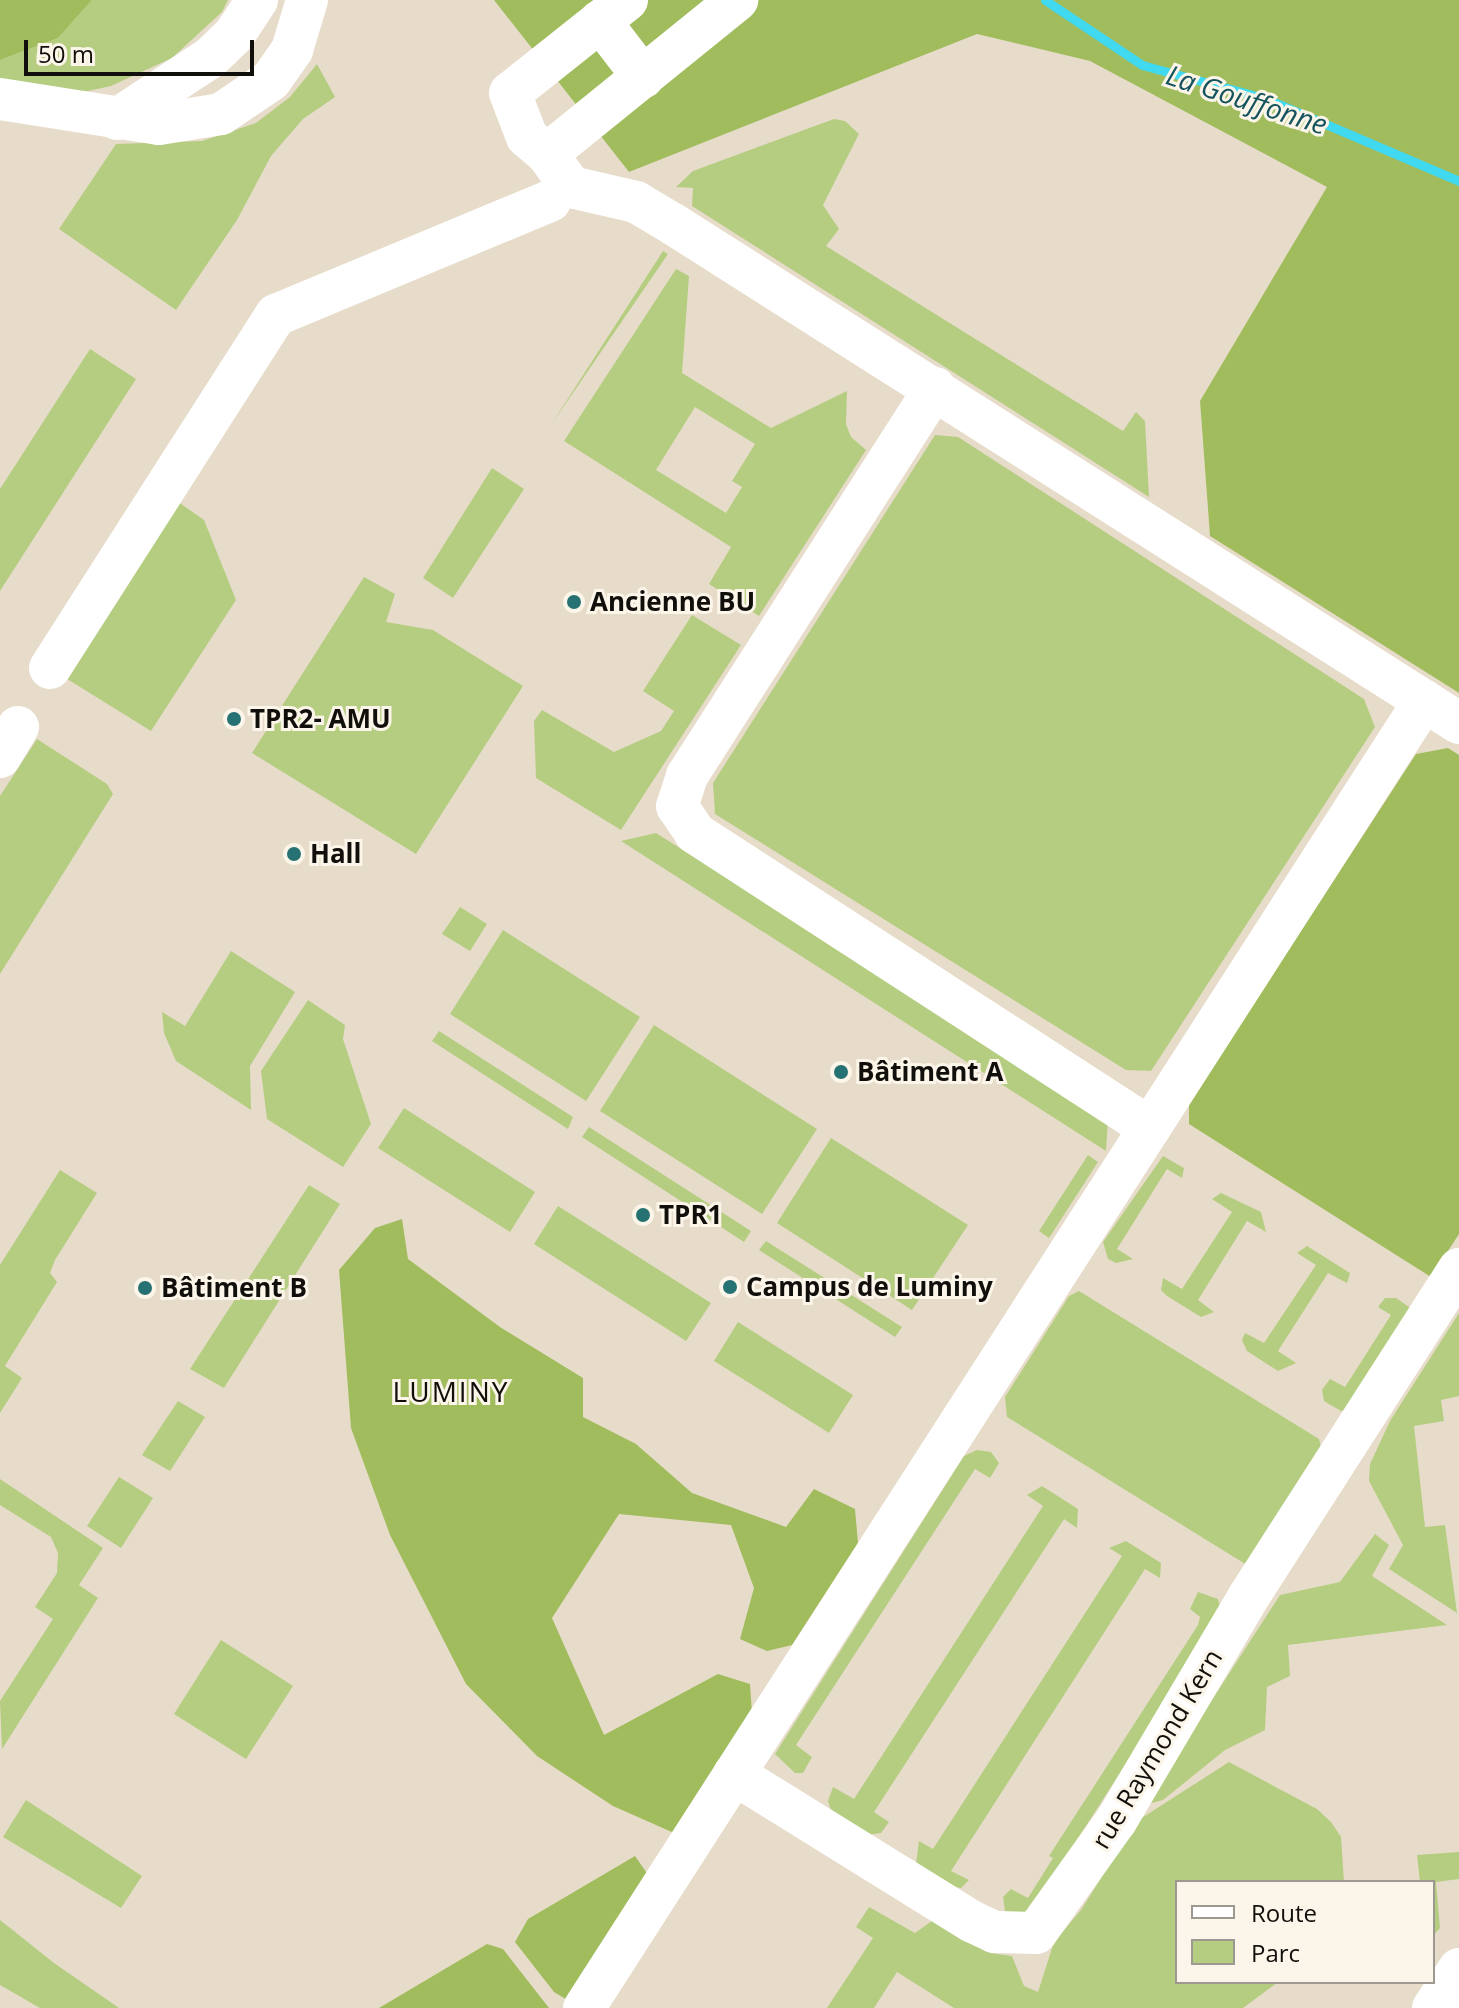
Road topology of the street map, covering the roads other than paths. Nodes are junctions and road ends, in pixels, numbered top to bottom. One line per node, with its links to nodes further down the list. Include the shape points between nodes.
1 (257, 0): 7 (street, via 234,35 210,58)
2 (307, 0): 7 (street, via 292,50 251,98 221,114 189,122)
3 (737, 0): 5 (street)
4 (613, 11): 5 (street); 8 (street, via 510,93 527,137)
5 (643, 77): 8 (street)
6 (0, 99): 7 (street)
7 (117, 119)
8 (547, 154): 10 (street, via 571,187 636,202)
9 (550, 201): 11 (street, via 276,315)
10 (935, 388): 12 (street); 14 (street, via 687,776 677,806 695,833)
11 (50, 668)
12 (1424, 701): 13 (street); 14 (street)
13 (1459, 723)
14 (1150, 1128): 16 (street)
15 (1459, 1269): 16 (street, rue Raymond Kern, via 1249,1596 1116,1821 1036,1933 994,1932 973,1922)
16 (734, 1774): 18 (street)
17 (1459, 1969): 19 (street)
18 (584, 2008)
19 (1433, 2008)

